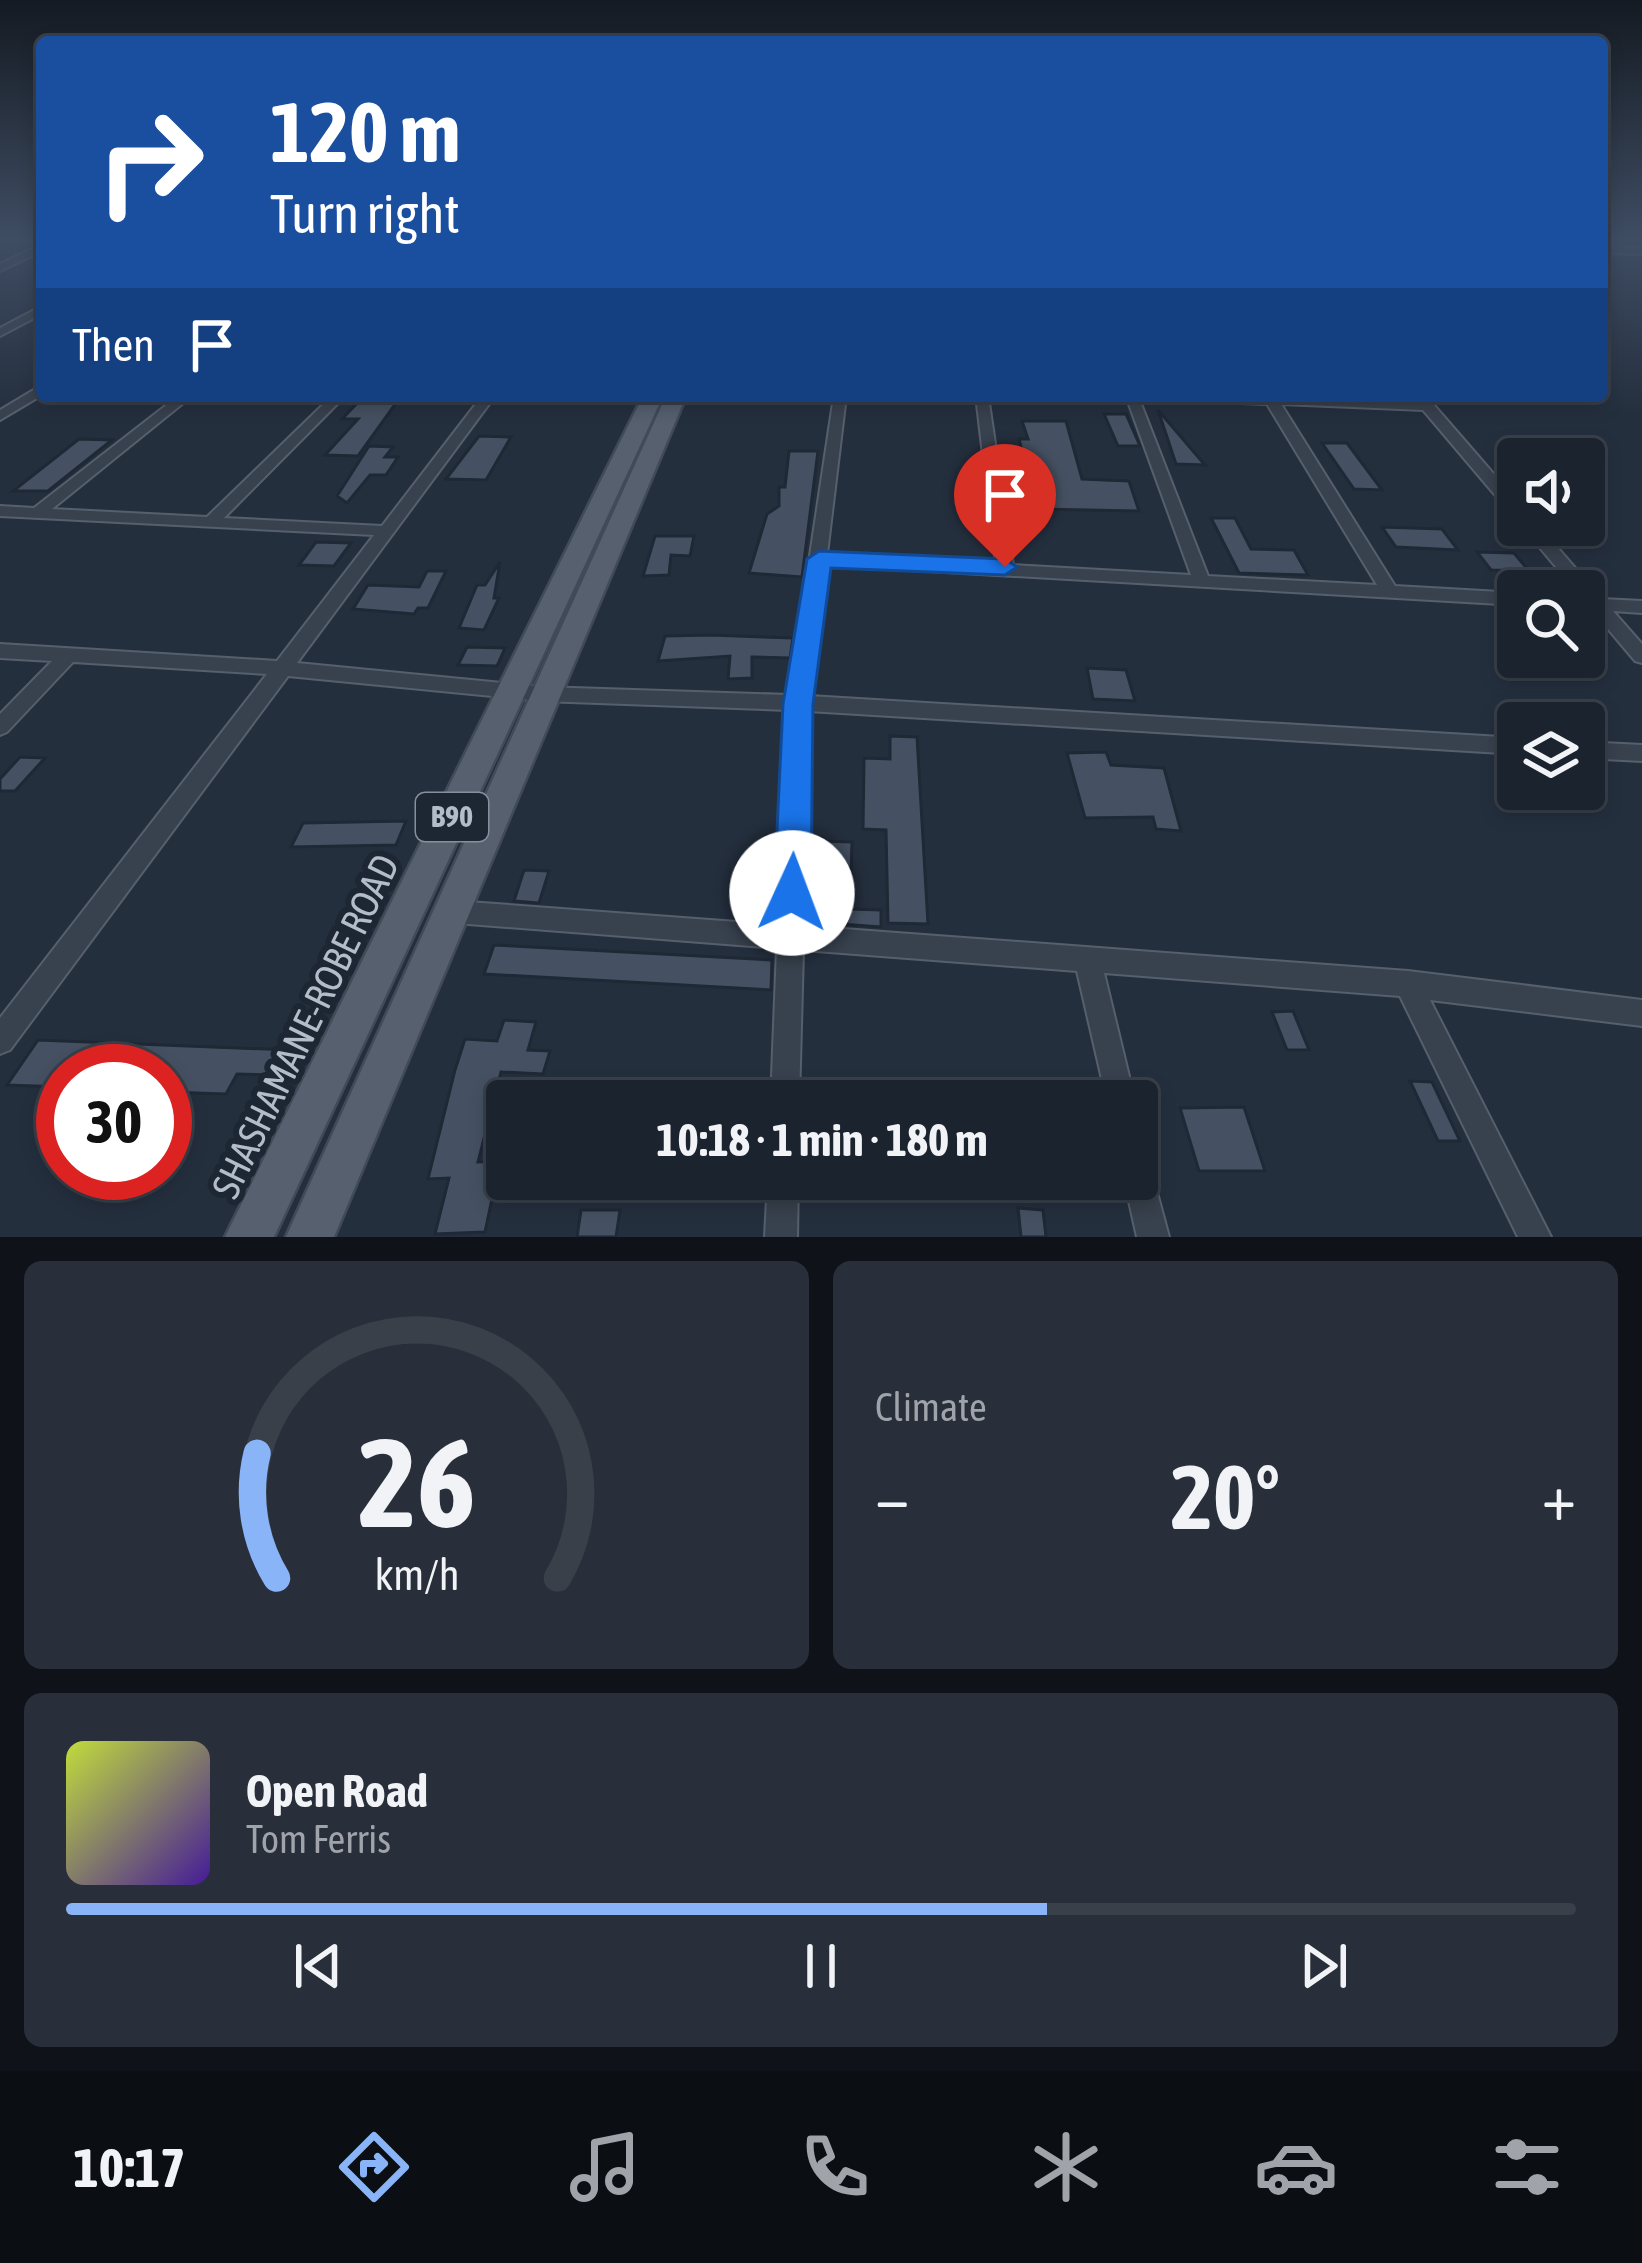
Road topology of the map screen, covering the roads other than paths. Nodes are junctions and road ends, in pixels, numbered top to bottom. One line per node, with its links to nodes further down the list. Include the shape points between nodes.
1 (36, 312): 3 (street)
2 (0, 320): 3 (street)
3 (21, 321): 4 (street); 5 (street)
4 (36, 322)
5 (0, 332)
6 (36, 393): 17 (street)
7 (178, 402): 20 (street)
8 (333, 402): 21 (street)
9 (484, 402): 22 (street)
10 (650, 402): 37 (main road, SHASHAMANE-ROBE ROAD / B90)
11 (673, 402): 37 (main road, SHASHAMANE-ROBE ROAD / B90)
12 (839, 402): 24 (street)
13 (983, 402): 25 (street)
14 (1134, 402): 27 (street)
15 (1273, 402): 28 (street)
16 (1424, 402): 18 (street)
17 (0, 416)
18 (1497, 487)
19 (0, 511): 20 (street)
20 (37, 513): 21 (street)
21 (211, 522): 22 (street)
22 (387, 532): 36 (street)
23 (1545, 546): 26 (street)
24 (819, 559): 25 (street); 38 (street)
25 (1005, 567): 27 (street)
26 (1564, 570)
27 (1201, 579): 28 (street)
28 (1388, 590): 29 (street)
29 (1497, 598)
30 (1605, 605): 31 (street)
31 (1642, 607)
32 (1605, 618): 35 (street)
33 (0, 651): 34 (street)
34 (69, 655): 36 (street); 39 (street)
35 (1642, 656)
36 (278, 668): 37 (street); 48 (street)
37 (526, 692): 38 (street); 43 (main road, SHASHAMANE-ROBE ROAD / B90); 53 (main road, SHASHAMANE-ROBE ROAD / B90)
38 (798, 704): 40 (street); 44 (street)
39 (0, 727)
40 (1497, 745)
41 (1605, 751): 42 (street)
42 (1642, 753)
43 (455, 912): 44 (street); 54 (main road, SHASHAMANE-ROBE ROAD / B90)
44 (791, 940): 45 (street); 49 (street)
45 (1088, 961): 46 (street); 50 (street)
46 (1408, 984): 47 (street); 57 (street)
47 (1642, 1012)
48 (0, 1040)
49 (786, 1080)
50 (1116, 1080)
51 (782, 1200): 55 (street)
52 (1144, 1200): 56 (street)
53 (249, 1237)
54 (310, 1237)
55 (781, 1237)
56 (1153, 1237)
57 (1535, 1237)

